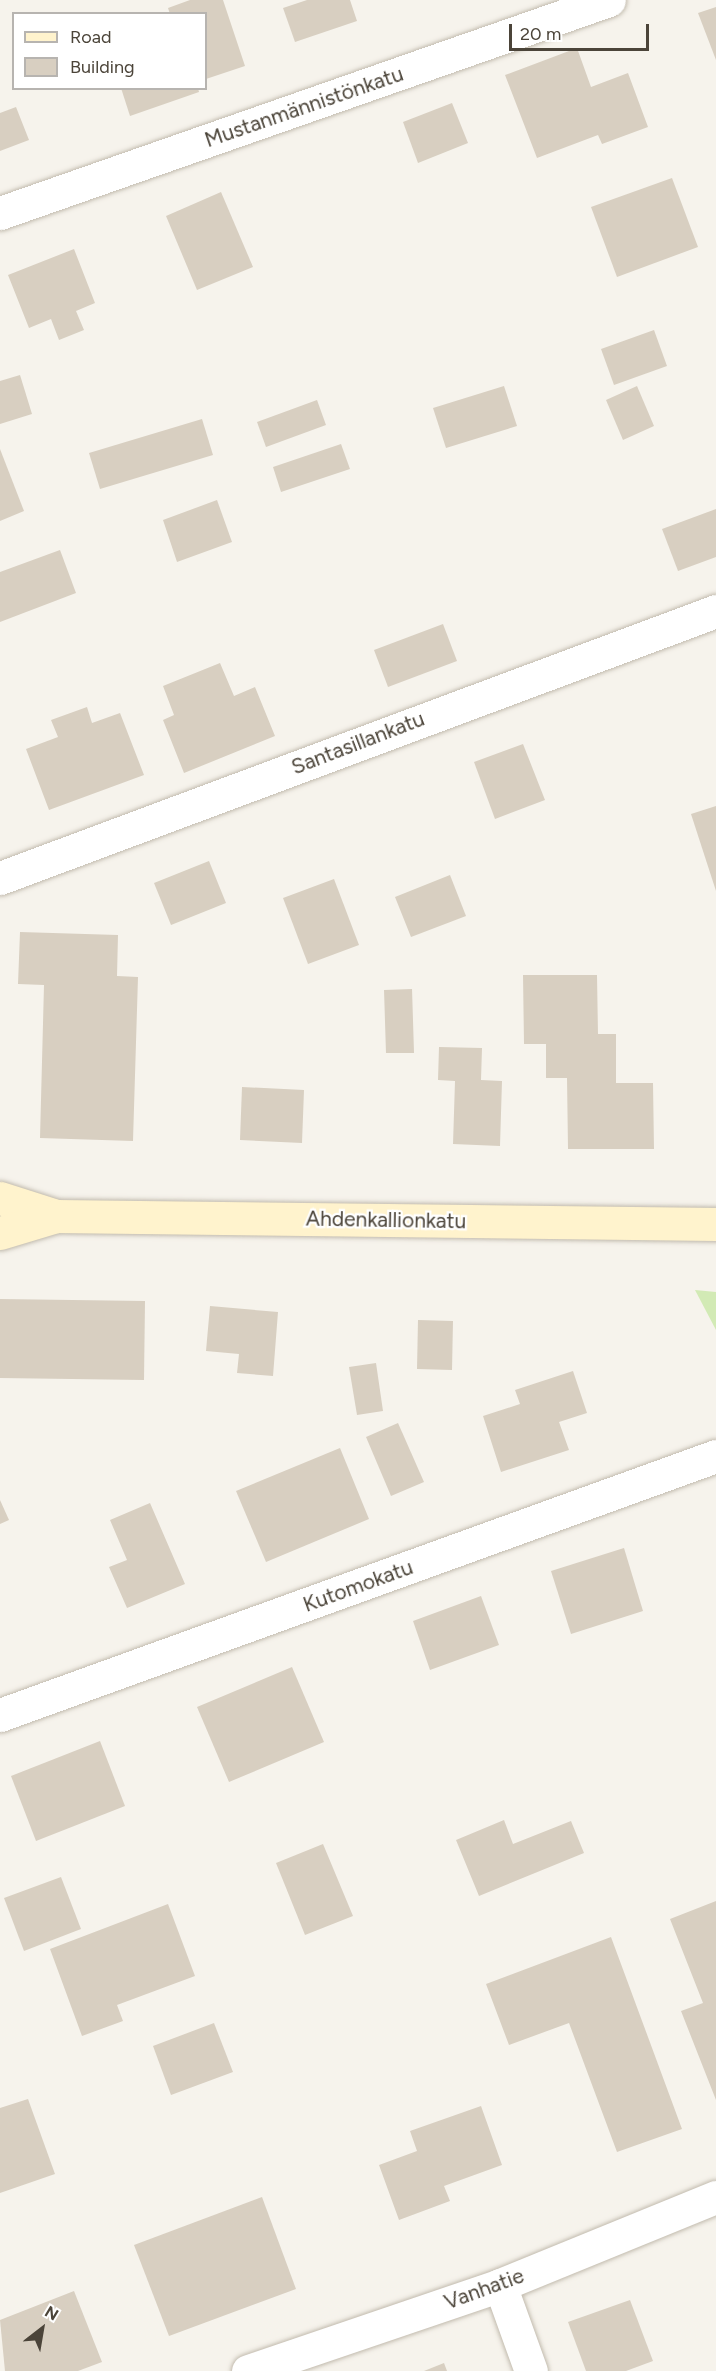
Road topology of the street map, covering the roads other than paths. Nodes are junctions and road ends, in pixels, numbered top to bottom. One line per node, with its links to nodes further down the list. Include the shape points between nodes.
1 (609, 0): 2 (street, Mustanmännistönkatu)
2 (0, 213)
3 (716, 611): 4 (street, Santasillankatu)
4 (0, 878)
5 (0, 1198): 6 (street, Ahdenkallionkatu)
6 (56, 1216): 7 (street, Ahdenkallionkatu); 8 (street, Ahdenkallionkatu)
7 (716, 1224)
8 (0, 1233)
9 (716, 1456): 10 (street, Kutomokatu)
10 (0, 1715)
11 (716, 2197): 12 (street, Vanhatie)
12 (500, 2285): 13 (street, Vanhatie); 14 (street)
13 (248, 2371)
14 (531, 2371)

